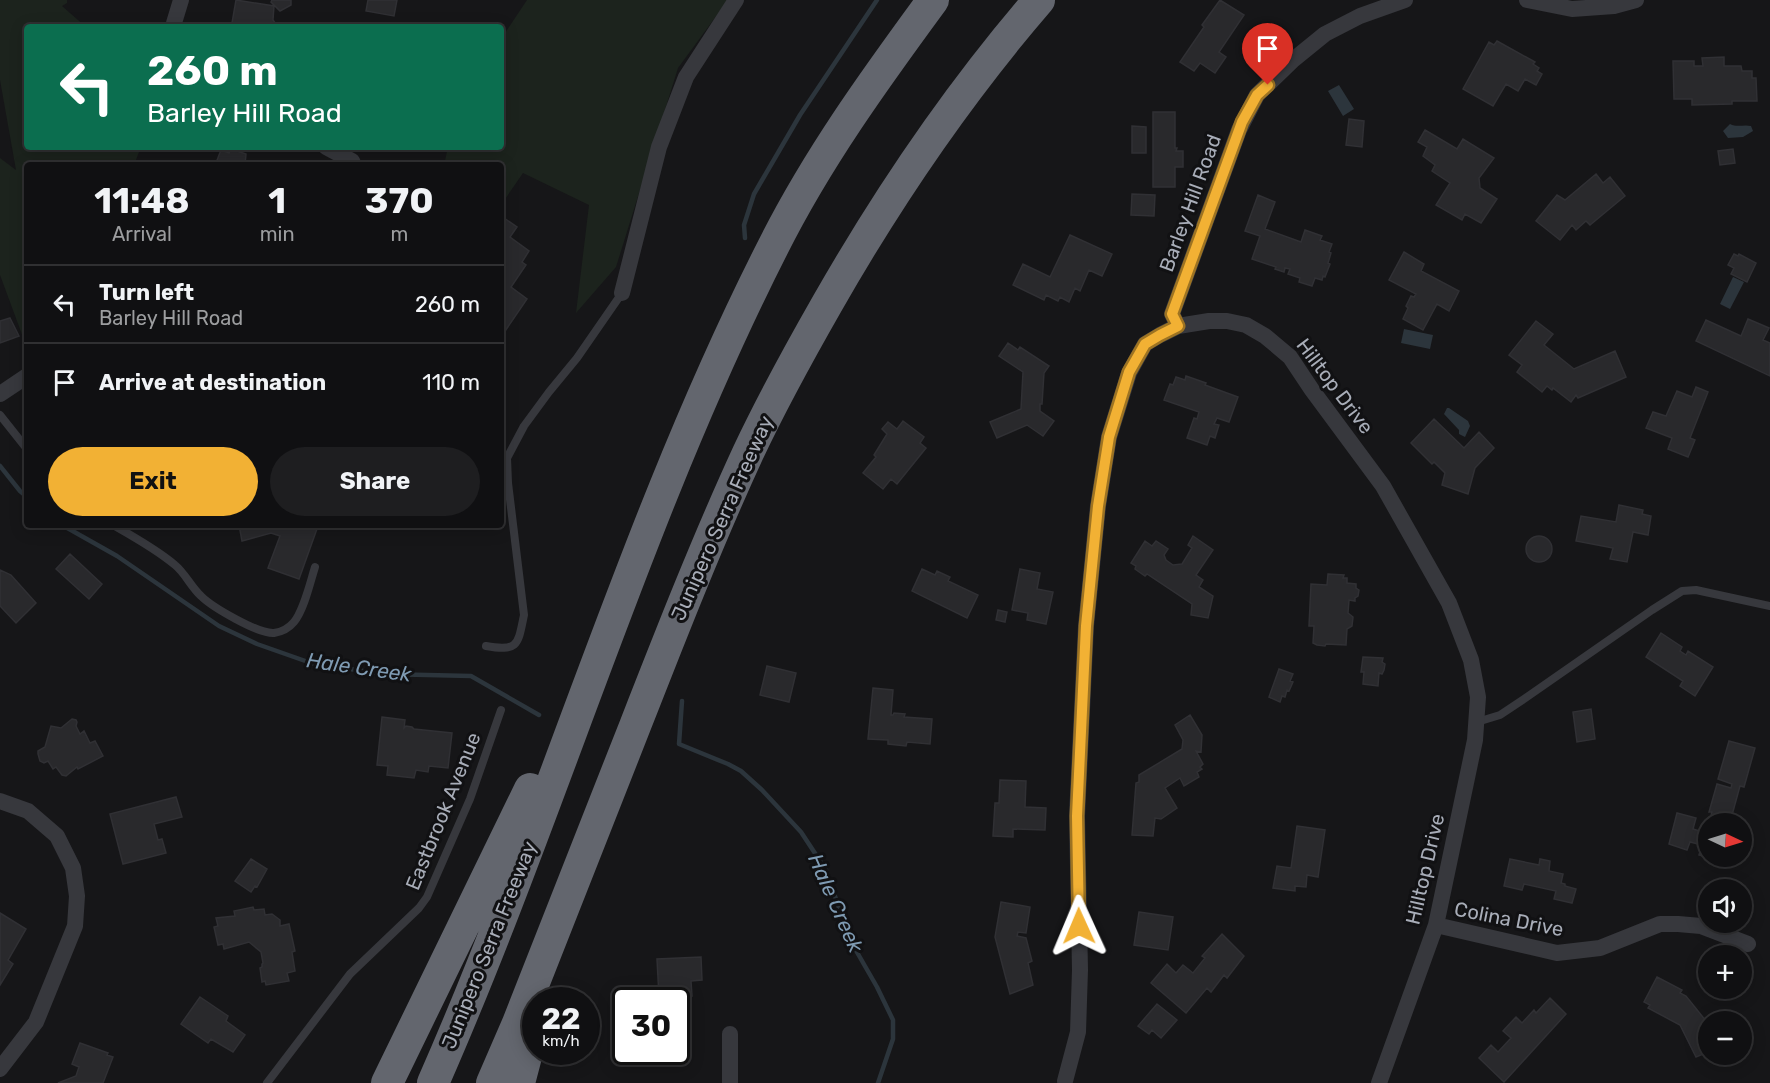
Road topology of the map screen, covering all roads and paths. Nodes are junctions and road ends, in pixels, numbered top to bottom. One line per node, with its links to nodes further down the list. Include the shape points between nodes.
1 (181, 0): 8 (street)
2 (736, 0): 11 (street, via 686,77 659,147)
3 (933, 0): 20 (highway, Junipero Serra Freeway, via 824,156 774,245 697,411)
4 (1039, 0): 26 (highway, Junipero Serra Freeway, via 901,181 796,358 707,545)
5 (1405, 0): 12 (street, Barley Hill Road, via 1325,34 1257,95 1239,130 1172,314)
6 (1527, 0): 7 (street, via 1572,9)
7 (1636, 0)
8 (174, 24)
9 (332, 150): 10 (street)
10 (352, 162)
11 (622, 293): 21 (lane, via 524,426 507,458 524,615 517,643 511,647)
12 (1178, 326): 23 (street, Hilltop Drive, via 1209,321 1246,325 1290,357 1383,486 1449,603 1471,660 1478,697); 32 (street, Hilltop Drive, via 1145,344 1129,372 1109,437 1098,506 1086,626 1077,816 1078,1032)
13 (24, 378): 14 (street)
14 (0, 394)
15 (0, 415): 16 (lane)
16 (24, 445)
17 (118, 528): 18 (lane, via 176,566 203,598 224,613 272,633 294,622)
18 (315, 567)
19 (1770, 606): 23 (lane, via 1696,590 1682,591 1500,715)
20 (611, 625): 34 (highway, via 557,724 524,803); 35 (highway, Junipero Serra Freeway, via 515,884)
21 (486, 646)
22 (501, 710): 33 (lane, Eastbrook Avenue, via 470,799 427,897 350,974)
23 (1476, 722): 25 (street, Hilltop Drive)
24 (0, 801): 31 (street, via 27,812 57,836 73,868 77,896 75,926 36,1022)
25 (1436, 925): 27 (street, Colina Drive, via 1557,953 1600,948 1660,924 1701,926); 39 (street, Hilltop Drive)
26 (556, 926): 28 (highway); 36 (highway, Junipero Serra Freeway)
27 (1748, 944)
28 (542, 987)
29 (730, 1034): 38 (street)
30 (524, 1065): 37 (highway)
31 (0, 1070)
32 (1065, 1080)
33 (267, 1083)
34 (387, 1083)
35 (433, 1083)
36 (492, 1083)
37 (519, 1083)
38 (730, 1083)
39 (1379, 1083)

